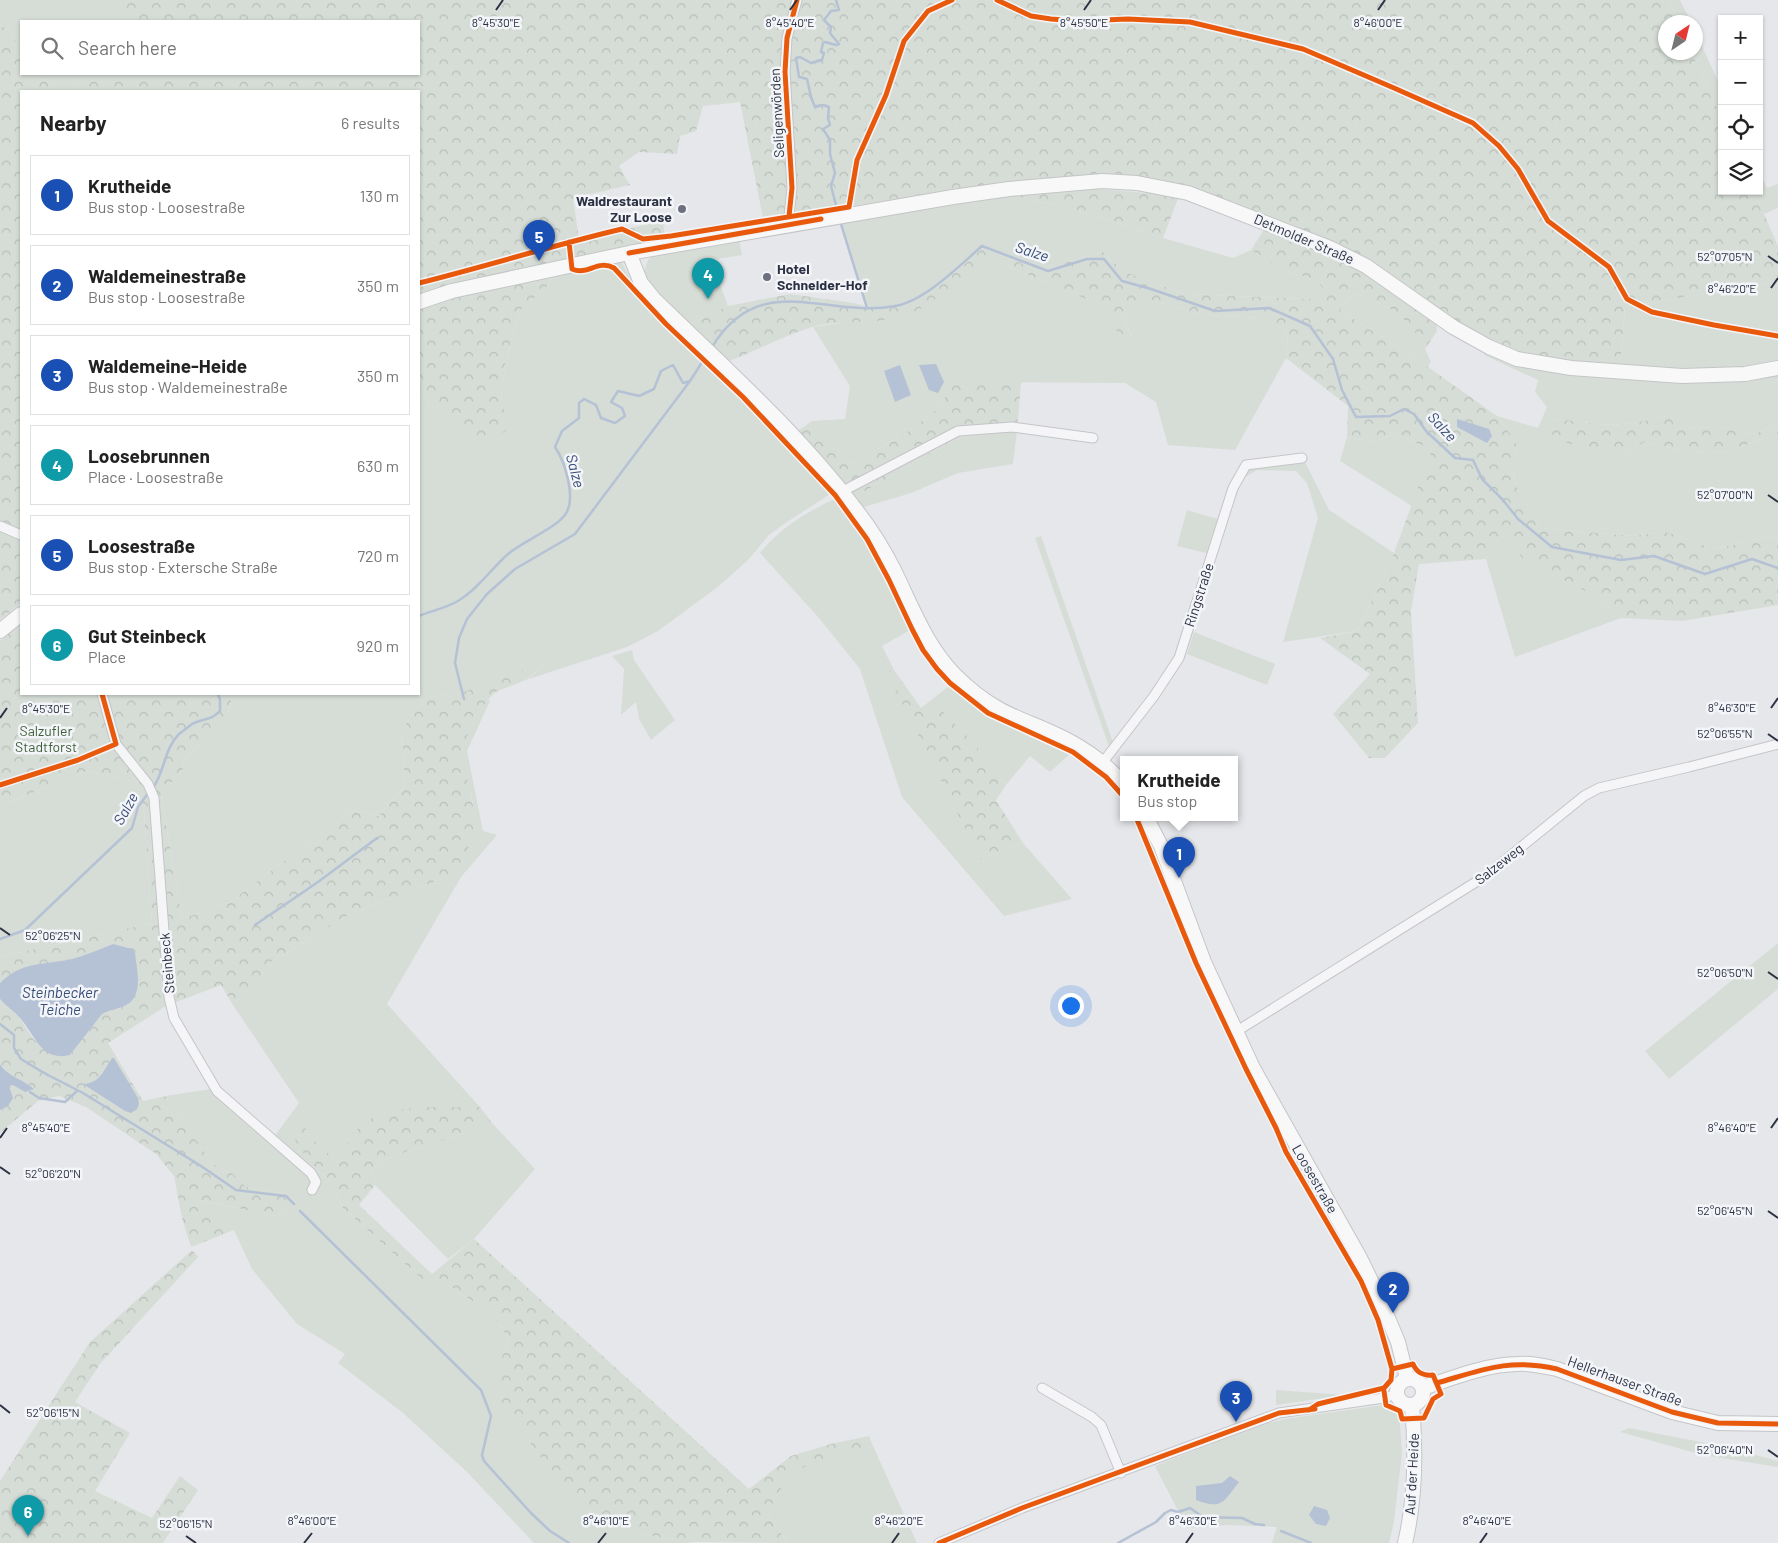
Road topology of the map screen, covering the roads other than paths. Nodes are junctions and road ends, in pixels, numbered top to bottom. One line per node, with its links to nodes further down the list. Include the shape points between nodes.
1 (797, 0): 2 (street, Seligenwörden, via 787,38 785,72)
2 (791, 225): 3 (street, Detmolder Straße); 5 (street, Detmolder Straße, via 1009,189 1102,181 1137,183 1188,193 1330,248 1366,266 1453,327 1489,348 1517,359 1571,368 1682,376 1745,374)
3 (629, 253): 4 (street, Detmolder Straße, via 452,291); 8 (street, via 641,283 654,299 786,429)
4 (420, 302)
5 (1778, 368)
6 (1093, 438): 8 (street, via 1012,427 958,431)
7 (1302, 458): 15 (street, Ringstraße, via 1246,464 1233,488 1179,658)
8 (841, 492): 15 (street, via 878,541 923,632 939,658 956,676 998,709 1057,735)
9 (0, 526): 10 (street)
10 (20, 535)
11 (20, 615): 12 (street)
12 (0, 631)
13 (102, 695): 19 (street, Steinbeck, via 116,744 148,784 154,798 169,997 174,1018 217,1091 311,1173 316,1182)
14 (1778, 744): 18 (street, Salzeweg, via 1599,788 1584,796 1484,877)
15 (1102, 762): 16 (street)
16 (1120, 780)
17 (1148, 821): 18 (street, Loosestraße, via 1161,846 1204,962)
18 (1237, 1031): 20 (street, Loosestraße, via 1253,1068 1372,1282 1398,1342)
19 (312, 1190)
20 (1408, 1378): 22 (street, via 1417,1380); 23 (street, via 1399,1384)
21 (1042, 1388): 26 (street, via 1102,1425)
22 (1423, 1388): 24 (street, via 1422,1399); 25 (street, Hellerhauser Straße, via 1499,1365 1543,1366 1672,1412 1708,1421)
23 (1397, 1394): 24 (street, via 1402,1403); 26 (street, via 1279,1414)
24 (1412, 1405): 28 (street, Auf der Heide, via 1416,1460)
25 (1778, 1424)
26 (1121, 1473): 27 (street, via 1022,1508)
27 (939, 1543)
28 (1405, 1543)

